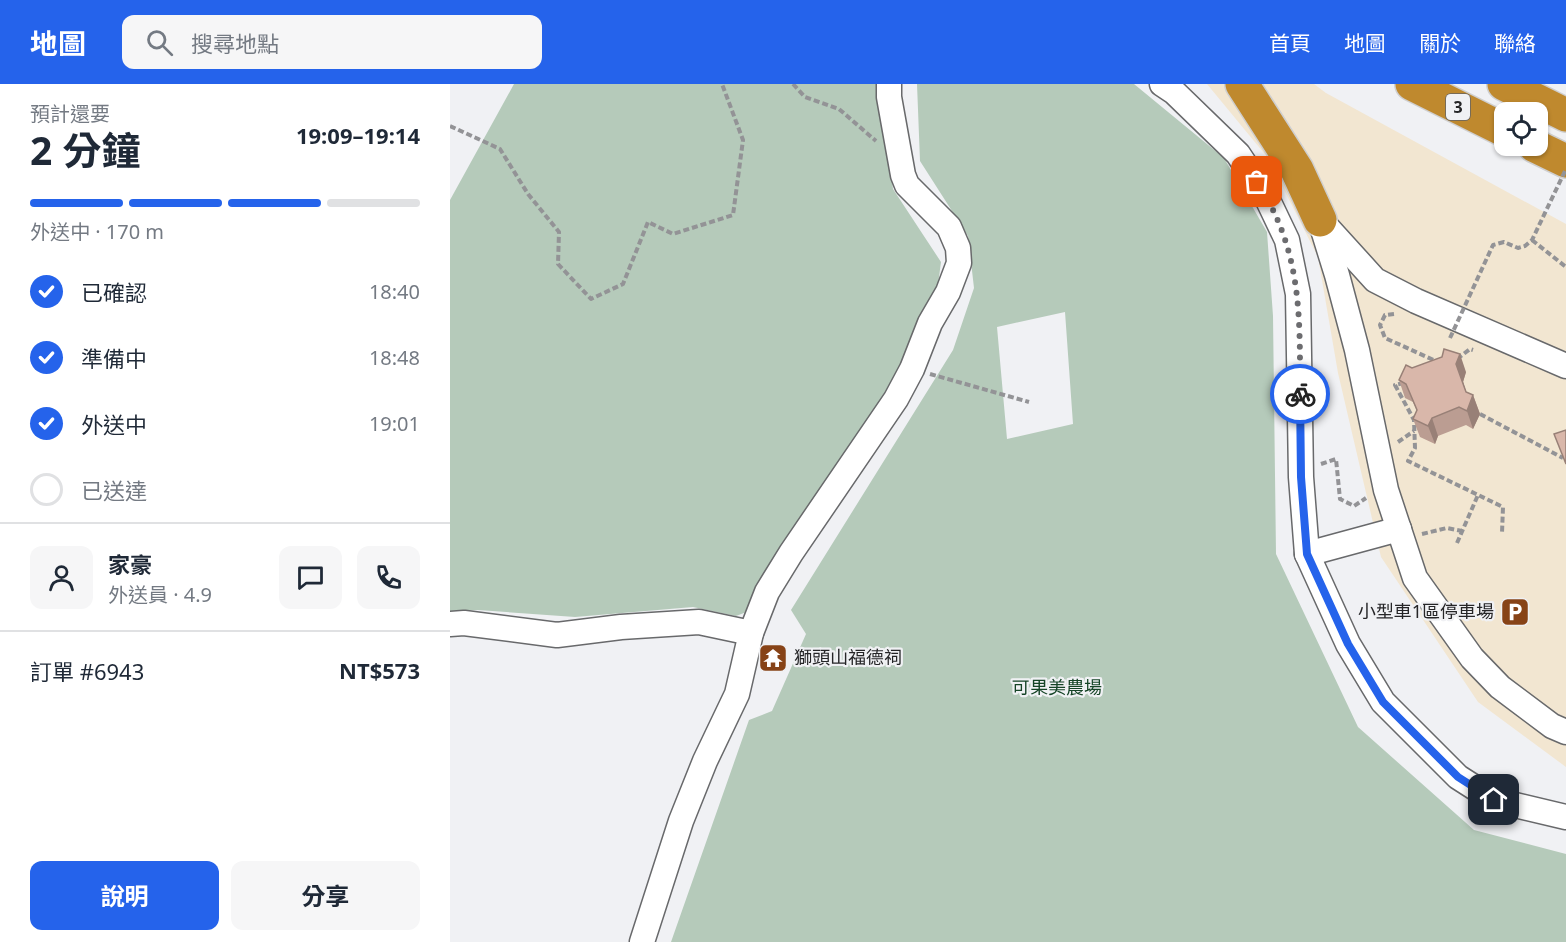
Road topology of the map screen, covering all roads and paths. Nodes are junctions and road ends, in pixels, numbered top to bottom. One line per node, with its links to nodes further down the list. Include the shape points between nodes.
1 (722, 84): 10 (path, via 743,140 733,214 673,234 648,222 623,284 591,299 558,264 559,232 528,194 500,149)
2 (793, 84): 12 (path, via 805,97 839,109)
3 (889, 84): 12 (street)
4 (1162, 84): 29 (street, via 1238,154 1266,196 1287,240 1298,294)
5 (1242, 84): 15 (highway, via 1297,170)
6 (1412, 84): 9 (highway, 3)
7 (1504, 84): 8 (highway)
8 (1566, 115)
9 (1494, 125)
10 (450, 126)
11 (1548, 152): 13 (highway)
12 (898, 157): 23 (street, via 907,185 949,227 958,248 959,263)
13 (1566, 161)
14 (1566, 169): 16 (path, bridge)
15 (1320, 220): 22 (street, via 1375,280); 30 (street, via 1357,350)
16 (1532, 240): 17 (path); 19 (path, bridge, via 1518,248 1504,242 1493,245)
17 (1566, 267)
18 (1397, 314): 24 (path, via 1385,315 1380,325 1385,338 1444,365)
19 (1450, 338)
20 (1479, 352): 21 (path, via 1470,349)
21 (1451, 362)
22 (1566, 366)
23 (912, 369): 26 (path); 38 (street, via 767,592)
24 (1436, 370)
25 (1411, 381): 31 (path, via 1395,385 1414,420 1416,448 1408,461)
26 (1029, 402)
27 (1480, 414): 28 (path)
28 (1563, 458)
29 (1301, 471): 30 (path, via 1336,459 1340,500 1354,506); 36 (street)
30 (1388, 493): 33 (street)
31 (1478, 495): 32 (path); 34 (path, via 1503,507)
32 (1462, 531): 33 (path, via 1447,528 1421,535); 35 (path)
33 (1400, 533): 36 (street); 39 (street, via 1415,578 1472,658 1500,687)
34 (1502, 533)
35 (1456, 543)
36 (1307, 554): 40 (street, via 1348,644 1383,702 1458,777 1494,800)
37 (450, 624): 38 (street, via 557,635 699,622)
38 (751, 633): 41 (street, via 737,694 681,821)
39 (1566, 732)
40 (1566, 817)
41 (642, 942)

